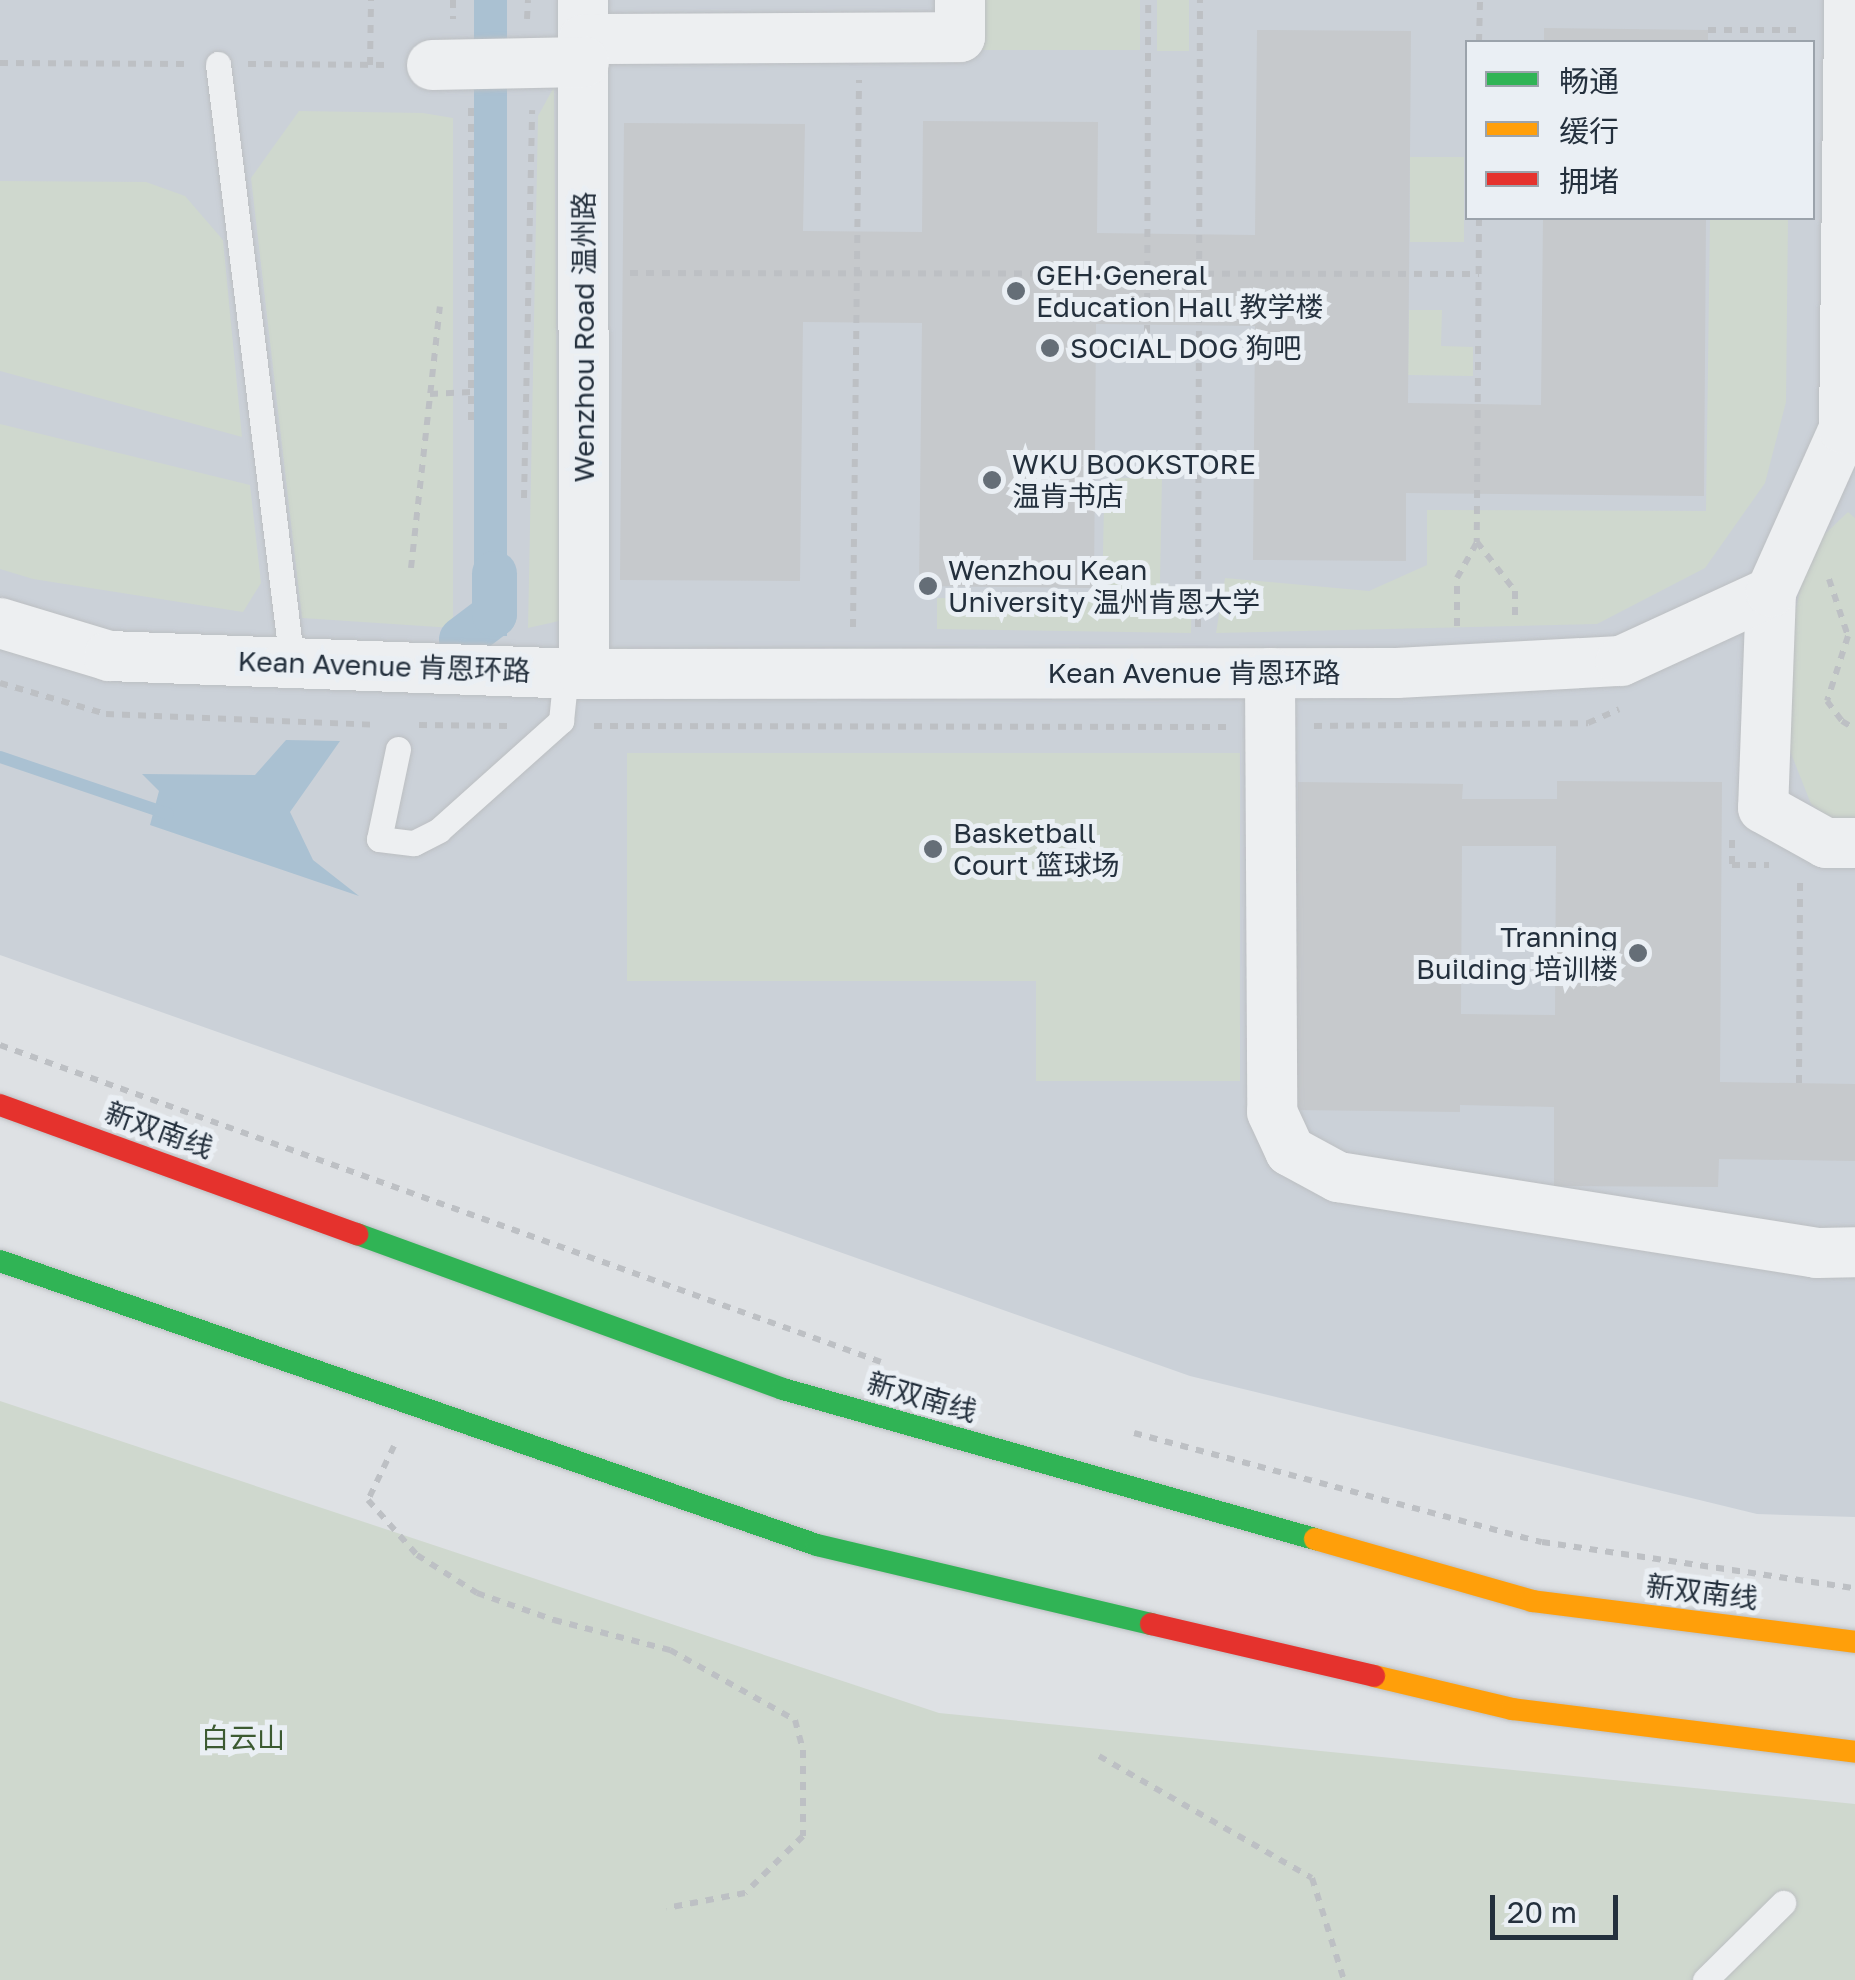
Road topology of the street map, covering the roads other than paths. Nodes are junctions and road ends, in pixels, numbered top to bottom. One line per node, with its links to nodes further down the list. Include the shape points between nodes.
1 (960, 0): 3 (street, via 960,37)
2 (1850, 0): 6 (street)
3 (573, 45): 4 (street); 11 (street, Wenzhou Road 温州路)
4 (443, 50)
5 (218, 64): 9 (lane)
6 (1852, 135): 7 (street, via 1844,429)
7 (1770, 592): 10 (street, Kean Avenue 肯恩环路, via 1621,661); 13 (street, via 1763,808 1826,843)
8 (0, 623): 9 (street, Kean Avenue 肯恩环路, via 110,656)
9 (292, 663): 11 (street, Kean Avenue 肯恩环路)
10 (1270, 673): 11 (street, Kean Avenue 肯恩环路); 15 (street, via 1272,1112 1290,1151 1338,1177 1816,1253)
11 (575, 674): 12 (lane, via 561,721 439,830 414,844 379,839)
12 (398, 749)
13 (1855, 843)
14 (0, 1105): 17 (main road, 新双南线, via 783,1388 1532,1601)
15 (1855, 1252)
16 (0, 1261): 18 (main road, via 818,1545 1512,1709)
17 (1855, 1642)
18 (1855, 1752)
19 (1782, 1903): 20 (lane)
20 (1705, 1980)

